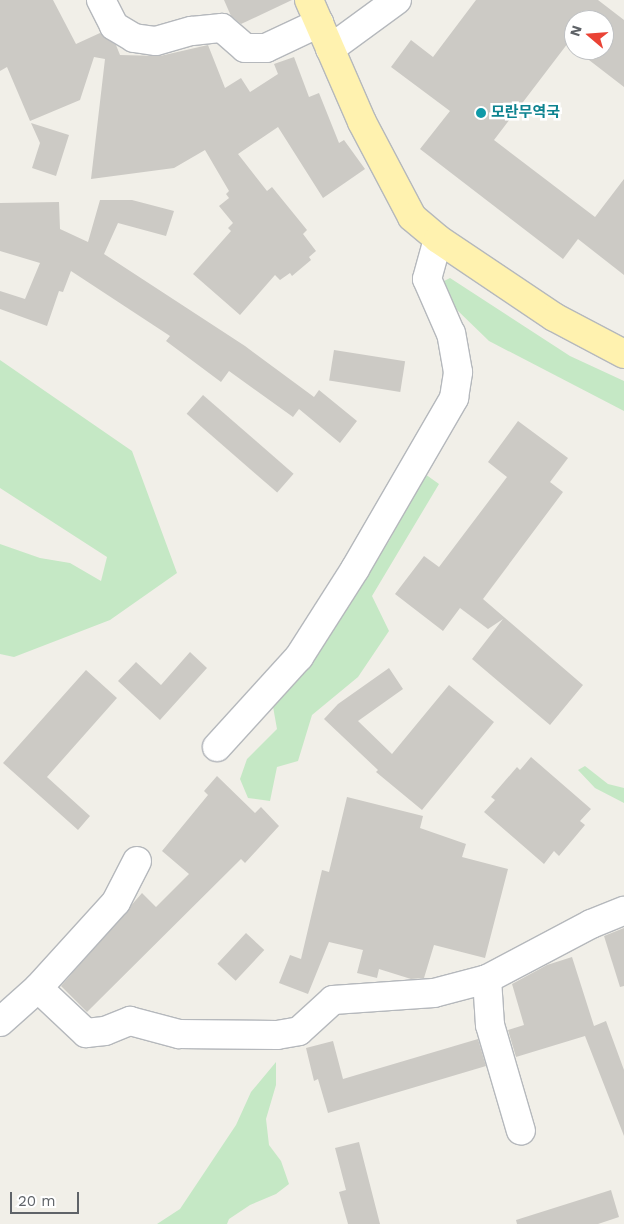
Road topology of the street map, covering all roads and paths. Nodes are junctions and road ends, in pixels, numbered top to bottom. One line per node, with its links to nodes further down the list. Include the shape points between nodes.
1 (101, 0): 3 (street, via 114,26 134,38 149,40 222,28 245,48 266,48)
2 (396, 0): 4 (street)
3 (314, 12): 4 (main road)
4 (330, 49): 5 (main road, via 362,122 412,217)
5 (438, 239): 6 (main road, via 554,317); 7 (street, via 427,279 451,334 458,372 454,398 355,569 298,658)
6 (624, 354)
7 (217, 747)
8 (137, 860): 11 (street, via 116,902)
9 (624, 911): 10 (street, via 591,924)
10 (487, 979): 11 (street, via 434,993 333,1000 299,1031 277,1035 179,1034 130,1021 105,1031 86,1033); 13 (street, via 490,1025)
11 (38, 988): 12 (street)
12 (0, 1022)
13 (521, 1131)

